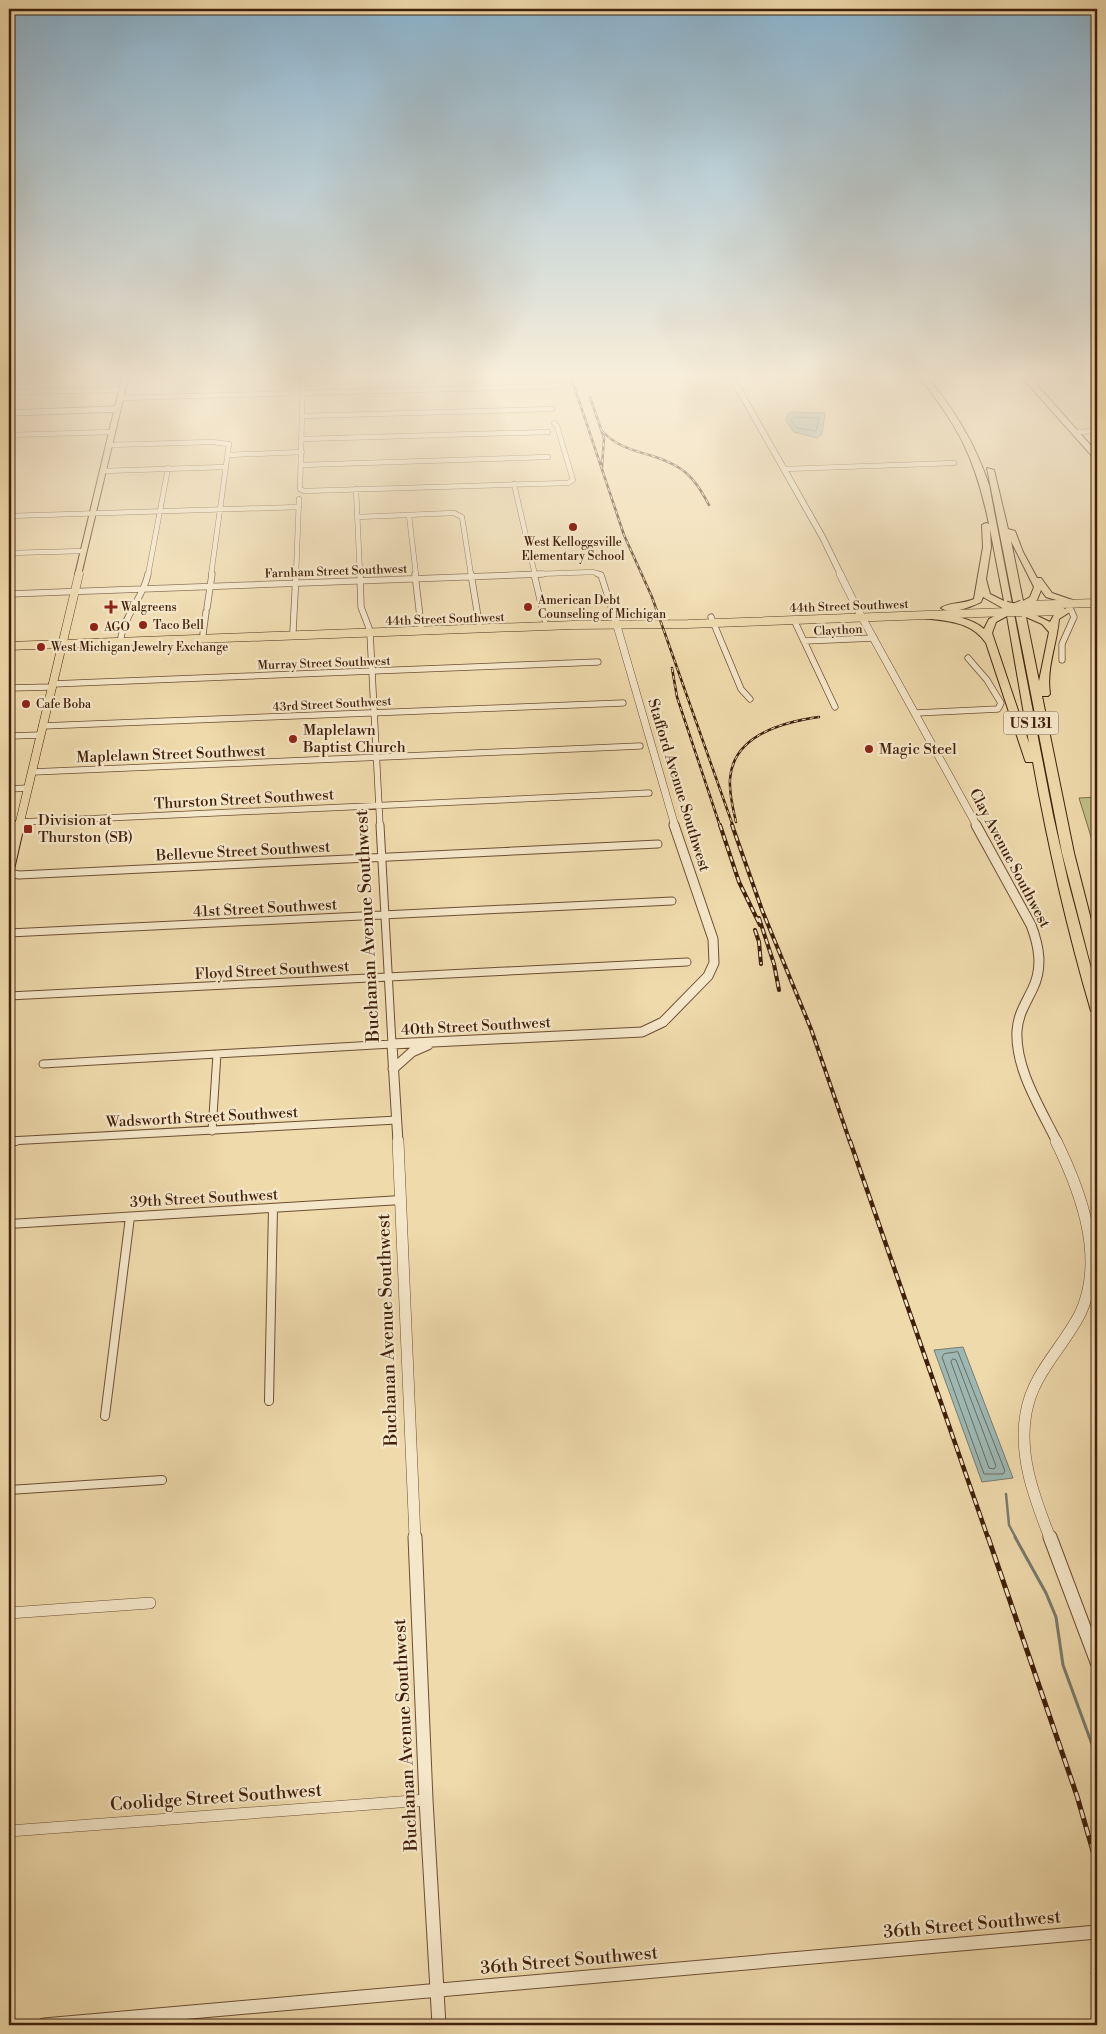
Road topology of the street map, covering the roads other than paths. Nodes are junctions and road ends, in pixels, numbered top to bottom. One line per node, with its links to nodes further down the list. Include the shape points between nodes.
1 (168, 468): 17 (street)
2 (148, 469): 9 (street)
3 (225, 469): 16 (street)
4 (301, 469): 13 (street, via 300,489)
5 (570, 469): 11 (street, via 573,480 568,483)
6 (785, 469): 41 (street, Clay Avenue Southwest)
7 (980, 469): 12 (highway, US 131)
8 (989, 469): 10 (highway, US 131)
9 (103, 471): 18 (main road)
10 (990, 472): 24 (highway, via 1016,544); 88 (highway, US 131)
11 (514, 484): 13 (street); 26 (street)
12 (985, 485): 29 (highway, via 988,543); 90 (highway, US 131)
13 (356, 489): 21 (street, Buchanan Avenue Southwest)
14 (299, 499): 15 (street)
15 (299, 507): 16 (street); 31 (street)
16 (220, 510): 17 (street); 32 (street)
17 (158, 512): 18 (street); 33 (street)
18 (93, 515): 20 (street); 22 (main road)
19 (409, 515): 21 (street); 27 (street, via 459,515 463,520); 28 (street)
20 (9, 516)
21 (358, 517): 30 (street, Buchanan Avenue Southwest)
22 (84, 551): 23 (street); 34 (main road)
23 (9, 553)
24 (1031, 571): 38 (highway, via 1047,594); 39 (highway, via 1038,591 1034,598)
25 (598, 573): 26 (street, Farnham Street Southwest); 46 (street, Stafford Avenue Southwest)
26 (535, 574): 27 (street, Farnham Street Southwest); 43 (street)
27 (472, 576): 28 (street, Farnham Street Southwest); 47 (street)
28 (417, 578): 30 (street, Farnham Street Southwest); 49 (street)
29 (983, 579): 37 (highway, via 976,602); 39 (highway, via 985,592)
30 (361, 580): 31 (street, Farnham Street Southwest); 50 (street, Buchanan Avenue Southwest, via 361,607)
31 (295, 583): 32 (street, Farnham Street Southwest); 51 (street)
32 (210, 586): 33 (street, Farnham Street Southwest); 56 (street)
33 (145, 589): 34 (street, Farnham Street Southwest); 57 (street, via 136,596)
34 (74, 591): 35 (street, Farnham Street Southwest); 64 (main road)
35 (9, 594)
36 (1097, 607): 38 (main road, 44th Street Southwest)
37 (944, 608): 39 (main road, 44th Street Southwest); 41 (main road, 44th Street Southwest)
38 (1072, 608): 39 (main road, 44th Street Southwest); 55 (highway, via 1055,619); 68 (street, via 1074,617 1062,644)
39 (1013, 609): 40 (highway); 55 (highway, via 1045,622); 65 (highway, via 988,626)
40 (988, 613): 42 (main road, 44th Street Southwest)
41 (861, 614): 42 (main road, 44th Street Southwest); 44 (main road, 44th Street Southwest); 45 (main road, 44th Street Southwest); 59 (street, Clay Avenue Southwest)
42 (923, 615): 65 (highway, via 970,625 983,632)
43 (545, 620): 46 (main road, 44th Street Southwest); 47 (main road, 44th Street Southwest)
44 (712, 620): 45 (main road, 44th Street Southwest); 46 (main road, 44th Street Southwest); 73 (street, via 741,689)
45 (794, 620): 62 (street)
46 (616, 622): 52 (main road, 44th Street Southwest); 102 (street, Stafford Avenue Southwest, via 680,844 714,946 712,970)
47 (479, 623): 48 (main road, 44th Street Southwest)
48 (455, 624): 49 (main road, 44th Street Southwest); 52 (main road)
49 (421, 626): 50 (main road, 44th Street Southwest)
50 (370, 630): 51 (main road, 44th Street Southwest); 52 (main road, 44th Street Southwest); 58 (main road, 44th Street Southwest); 70 (street, Buchanan Avenue Southwest)
51 (292, 631): 53 (main road, 44th Street Southwest)
52 (430, 631)
53 (263, 632): 54 (main road, 44th Street Southwest); 58 (main road)
54 (234, 633): 56 (main road, 44th Street Southwest); 60 (main road)
55 (1054, 633): 88 (highway, via 1043,680 1060,777)
56 (203, 634): 57 (main road, 44th Street Southwest); 61 (main road)
57 (121, 638): 64 (main road, 44th Street Southwest)
58 (248, 638): 60 (main road, 44th Street Southwest)
59 (874, 638): 62 (street, Claython); 77 (street, Clay Avenue Southwest)
60 (225, 639): 61 (main road, 44th Street Southwest)
61 (189, 640): 64 (main road, 44th Street Southwest)
62 (804, 641): 75 (street)
63 (9, 642): 64 (main road)
64 (63, 642): 66 (main road); 71 (main road)
65 (990, 643): 90 (highway, via 1027,747)
66 (9, 646)
67 (968, 658): 77 (street, via 987,680 1001,704 998,709)
68 (1062, 660)
69 (598, 662): 70 (street, Murray Street Southwest)
70 (372, 671): 71 (street, Murray Street Southwest); 76 (street, Buchanan Avenue Southwest)
71 (52, 686): 72 (street, Murray Street Southwest); 78 (main road)
72 (9, 688)
73 (750, 698)
74 (623, 702): 76 (street, 43rd Street Southwest)
75 (834, 707)
76 (374, 712): 78 (street, 43rd Street Southwest); 82 (street, Buchanan Avenue Southwest)
77 (916, 713): 116 (street, Clay Avenue Southwest, via 1031,925 1037,942 1037,973 1018,1020 1017,1046 1023,1068 1092,1218 1096,1237)
78 (42, 726): 79 (main road)
79 (41, 735): 80 (street); 83 (main road)
80 (9, 736)
81 (640, 746): 82 (street, Maplelawn Street Southwest)
82 (378, 757): 83 (street, Maplelawn Street Southwest); 87 (street, Buchanan Avenue Southwest)
83 (32, 772): 84 (main road)
84 (28, 788): 85 (street); 89 (main road)
85 (9, 789)
86 (649, 793): 87 (street, Thurston Street Southwest)
87 (379, 805): 89 (street, Thurston Street Southwest); 92 (street, Buchanan Avenue Southwest)
88 (1060, 810): 99 (highway, US 131)
89 (20, 822): 93 (main road)
90 (1052, 837): 103 (highway, US 131)
91 (658, 844): 92 (street, Bellevue Street Southwest)
92 (382, 857): 94 (street, Bellevue Street Southwest); 96 (street, Buchanan Avenue Southwest)
93 (9, 869)
94 (9, 873)
95 (672, 901): 96 (street, 41st Street Southwest)
96 (386, 915): 97 (street, 41st Street Southwest); 100 (street, Buchanan Avenue Southwest)
97 (9, 933)
98 (687, 962): 100 (street, Floyd Street Southwest)
99 (1097, 965)
100 (389, 976): 101 (street, Floyd Street Southwest); 105 (street, Buchanan Avenue Southwest)
101 (9, 996)
102 (687, 998): 104 (street, 40th Street Southwest, via 664,1022 642,1032)
103 (1097, 1011)
104 (433, 1042): 105 (street, 40th Street Southwest); 108 (street, via 412,1052)
105 (392, 1044): 106 (street, 40th Street Southwest); 108 (street, Buchanan Avenue Southwest)
106 (217, 1054): 107 (street, 40th Street Southwest); 110 (street)
107 (43, 1064)
108 (393, 1068): 109 (street, Buchanan Avenue Southwest)
109 (397, 1120): 110 (street, Wadsworth Street Southwest); 112 (street, Buchanan Avenue Southwest)
110 (212, 1131): 111 (street, Wadsworth Street Southwest)
111 (9, 1141)
112 (401, 1200): 113 (street, 39th Street Southwest); 124 (street, Buchanan Avenue Southwest)
113 (273, 1208): 114 (street, 39th Street Southwest); 117 (street)
114 (130, 1217): 115 (street, 39th Street Southwest); 118 (street)
115 (9, 1224)
116 (1096, 1278): 123 (street, Clay Avenue Southwest, via 1085,1305 1038,1373 1029,1398 1024,1431 1029,1474)
117 (269, 1401)
118 (105, 1416)
119 (162, 1480): 120 (street)
120 (9, 1490)
121 (150, 1603): 122 (street)
122 (9, 1613)
123 (1097, 1662)
124 (426, 1800): 125 (street, Coolidge Street Southwest); 127 (street, Buchanan Avenue Southwest)
125 (9, 1831)
126 (1097, 1932): 127 (street, 36th Street Southwest)
127 (437, 1992): 128 (street, 36th Street Southwest); 129 (street, Buchanan Avenue Southwest)
128 (44, 2025)
129 (438, 2025)

